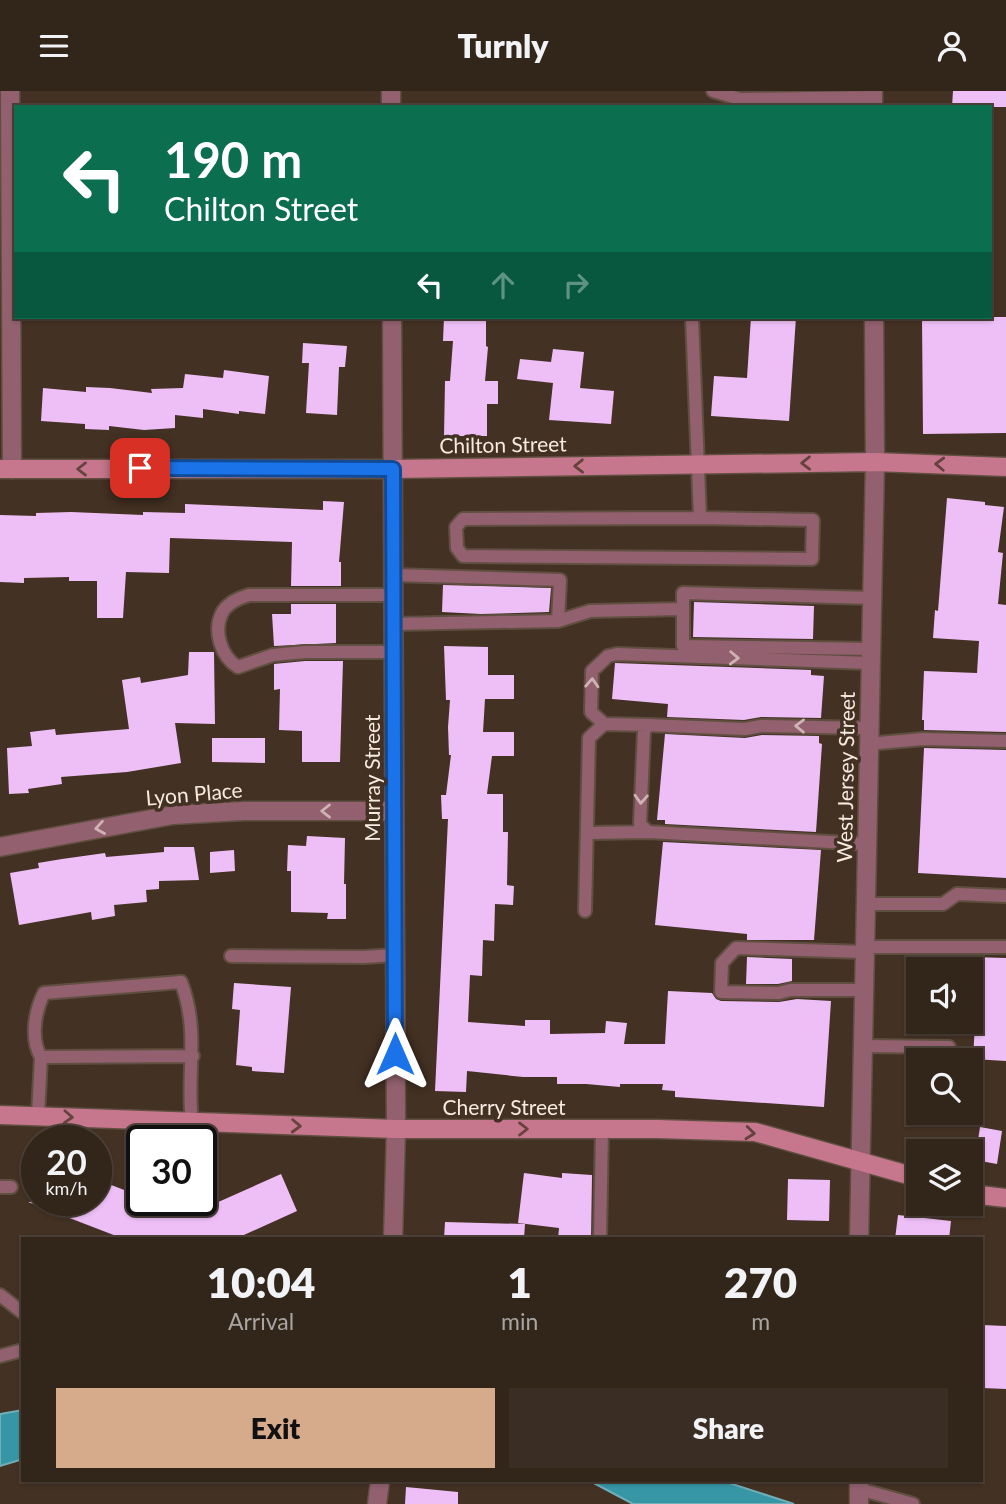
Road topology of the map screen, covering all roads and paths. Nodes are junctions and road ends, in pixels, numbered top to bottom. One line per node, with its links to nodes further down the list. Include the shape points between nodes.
1 (10, 91): 10 (street)
2 (713, 91): 3 (lane, via 740,99)
3 (873, 98)
4 (392, 319): 11 (street, Murray Street)
5 (692, 319): 8 (lane)
6 (874, 319): 7 (street, West Jersey Street)
7 (874, 462): 8 (main road, Chilton Street, one-way to 8); 9 (main road, Chilton Street, one-way to 7); 15 (street, West Jersey Street)
8 (698, 465): 11 (main road, Chilton Street, one-way to 11); 12 (lane)
9 (1006, 467)
10 (6, 469): 11 (main road, Chilton Street, one-way to 10)
11 (393, 469): 13 (street, Murray Street)
12 (700, 518): 12 (lane, via 813,520 813,559 463,556 457,548 456,527 463,519)
13 (393, 575): 14 (street, Murray Street); 17 (lane, via 560,580)
14 (393, 595): 18 (street, Murray Street); 19 (lane, via 249,595 223,611 218,626 221,646 229,662 238,667 273,655)
15 (871, 598): 16 (lane, via 683,593); 20 (street, West Jersey Street)
16 (682, 609): 17 (lane, via 590,611); 20 (lane, via 683,646)
17 (558, 621): 18 (lane)
18 (393, 624): 19 (street, Murray Street)
19 (394, 652): 25 (street, Murray Street)
20 (870, 656): 21 (lane, one-way to 20, via 590,712 592,671 608,656); 23 (street, West Jersey Street)
21 (604, 724): 22 (lane); 27 (lane, via 589,738)
22 (648, 725): 23 (lane, one-way to 22, via 761,726); 26 (lane, one-way to 26, via 639,824)
23 (868, 736): 24 (lane); 28 (street, West Jersey Street)
24 (1006, 741)
25 (394, 811): 29 (street, Lyon Place, one-way to 29, via 173,815); 35 (street, Murray Street)
26 (649, 832): 27 (lane); 28 (lane)
27 (587, 833): 32 (lane)
28 (866, 844): 31 (street, West Jersey Street)
29 (0, 847)
30 (1006, 896): 31 (lane, via 957,894 943,904)
31 (864, 905): 34 (street, West Jersey Street)
32 (585, 911)
33 (1006, 947): 34 (lane)
34 (864, 950): 37 (street, West Jersey Street); 37 (lane, via 736,948 722,963 721,992)
35 (395, 955): 36 (lane); 45 (street, Murray Street)
36 (231, 956)
37 (863, 990): 38 (street, West Jersey Street)
38 (862, 1046): 39 (lane); 47 (street, West Jersey Street)
39 (949, 1047)
40 (193, 1056): 41 (lane); 41 (lane, via 189,1004 181,982 44,993 37,1008 35,1048); 44 (lane)
41 (41, 1057): 43 (lane)
42 (0, 1115): 43 (main road, Cherry Street)
43 (38, 1115): 44 (main road, Cherry Street, one-way to 44)
44 (192, 1123): 45 (main road, Cherry Street, one-way to 45)
45 (396, 1129): 46 (main road, Cherry Street, one-way to 46); 51 (street, Murray Street)
46 (602, 1129): 47 (main road, Cherry Street, one-way to 47, via 755,1132); 52 (lane)
47 (859, 1161): 48 (main road, Cherry Street); 53 (street, West Jersey Street)
48 (906, 1174)
49 (983, 1195): 50 (main road)
50 (1006, 1198)
51 (393, 1237)
52 (600, 1237)
53 (859, 1237)
54 (0, 1295): 55 (lane)
55 (21, 1311)
56 (21, 1351): 57 (lane)
57 (0, 1356)
58 (380, 1482): 60 (street)
59 (859, 1491): 61 (lane)
60 (377, 1504)
61 (913, 1504)

